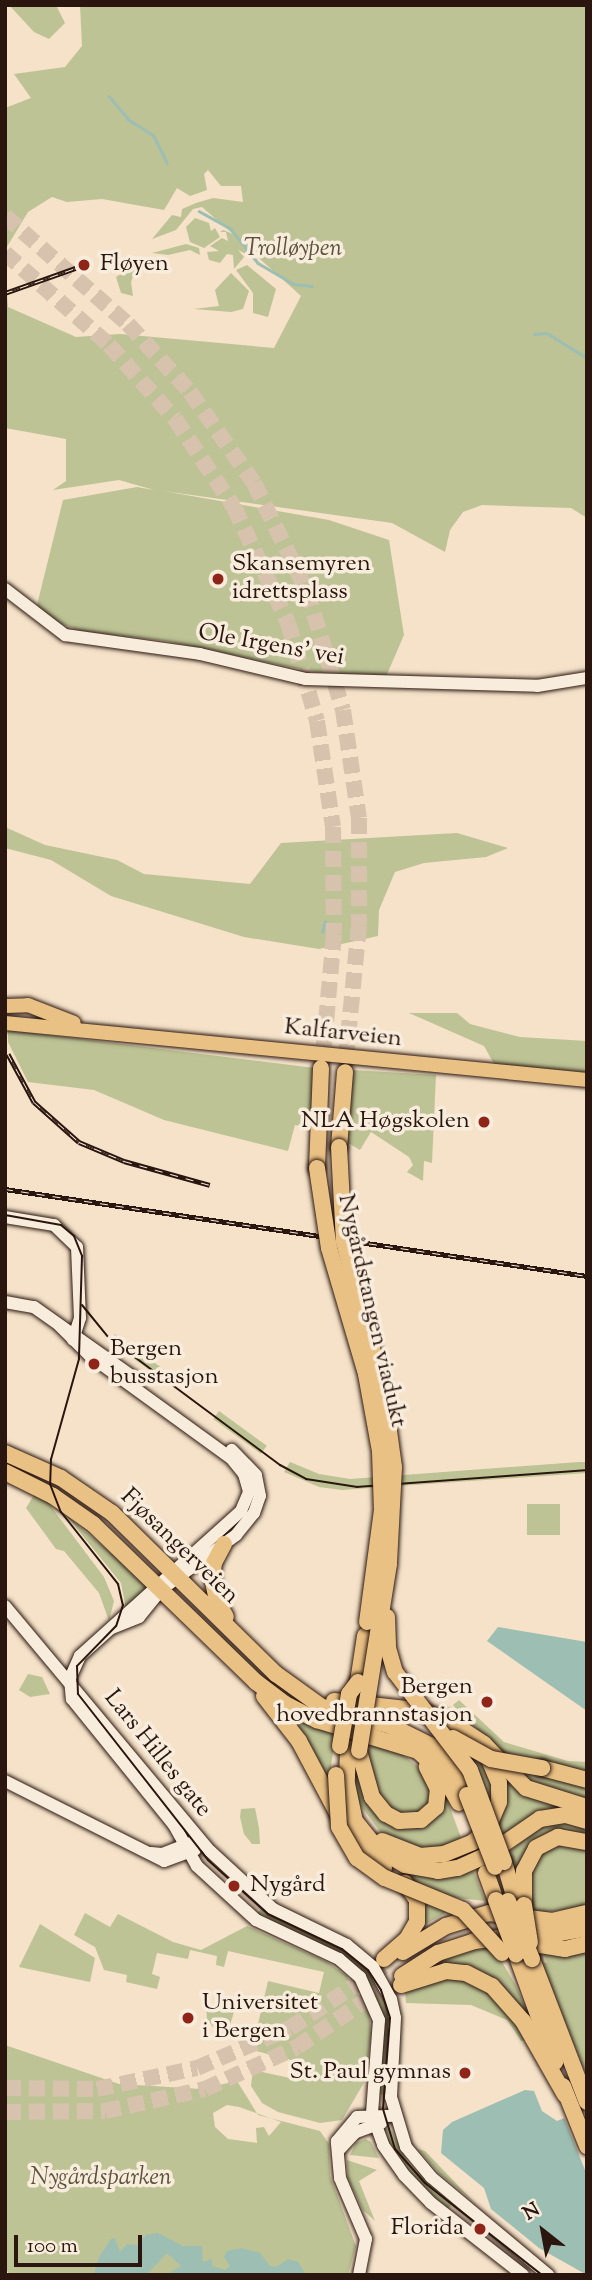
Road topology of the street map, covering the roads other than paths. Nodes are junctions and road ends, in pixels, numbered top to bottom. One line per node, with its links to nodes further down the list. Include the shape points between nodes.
1 (5, 589): 2 (main road, Ole Irgens' vei, via 65,635 200,654 306,679 537,686)
2 (587, 678)
3 (5, 1006): 5 (main road, Kalfarveien, via 28,1005)
4 (5, 1023): 5 (main road, Kalfarveien)
5 (96, 1029): 8 (main road, Kalfarveien)
6 (321, 1068): 27 (highway, Nygårdstangen viadukt, bridge, via 317,1133 325,1228 366,1374 380,1451 380,1532)
7 (345, 1072): 19 (highway, Nygårdstangen viadukt, bridge, via 339,1147 344,1242 381,1384 393,1451 394,1510)
8 (587, 1080)
9 (7, 1217): 11 (main road, via 48,1223 68,1234 79,1251 81,1284)
10 (5, 1303): 11 (main road, via 34,1307)
11 (74, 1338): 14 (main road, via 252,1466 259,1484 257,1508); 15 (main road, via 242,1469 249,1492 245,1507)
12 (5, 1453): 16 (highway, Fjøsangerveien, via 89,1496)
13 (5, 1472): 18 (highway, Fjøsangerveien, via 83,1516)
14 (224, 1544): 17 (main road); 21 (highway, via 214,1563 213,1586)
15 (198, 1548): 16 (main road, via 175,1559); 17 (main road)
16 (158, 1557): 17 (highway, Fjøsangerveien)
17 (175, 1574): 18 (main road); 21 (highway, Fjøsangerveien)
18 (160, 1586): 22 (main road, via 76,1660); 23 (highway, Fjøsangerveien)
19 (384, 1598): 25 (highway, bridge, via 392,1665 408,1695); 27 (highway, bridge)
20 (5, 1606): 22 (main road, Lars Hilles gate)
21 (234, 1632): 24 (highway, Fjøsangerveien, via 276,1674)
22 (70, 1681): 35 (main road, Lars Hilles gate); 37 (main road, Lars Hilles gate, via 72,1699)
23 (256, 1682): 28 (highway, via 306,1715); 41 (highway, via 299,1741 350,1837 414,1894 419,1914 414,1931 386,1961 432,1933)
24 (306, 1695): 26 (highway, via 428,1713); 31 (highway, Fjøsangerveien, via 322,1707 421,1739 447,1761)
25 (437, 1727): 29 (highway, bridge, via 483,1757); 38 (highway, bridge, via 474,1779)
26 (477, 1740): 32 (highway, via 526,1788); 33 (highway, via 497,1774 499,1802 488,1828 464,1847 444,1854 412,1854 382,1841)
27 (349, 1748): 28 (highway, via 376,1804 392,1818 414,1822 432,1812 439,1789); 33 (highway, via 346,1784); 44 (highway, bridge, via 336,1775 339,1828 357,1858 385,1878 463,1910)
28 (408, 1748): 31 (highway, via 437,1767)
29 (587, 1780)
30 (5, 1781): 37 (main road, via 171,1861)
31 (463, 1799): 38 (highway)
32 (587, 1807)
33 (353, 1811): 34 (highway, via 365,1835 386,1855 405,1865 438,1871 481,1859 540,1819 566,1815)
34 (587, 1821)
35 (200, 1840): 37 (main road); 47 (main road, Lars Hilles gate, via 273,1909 347,1945 373,1967 386,1987 395,2018 390,2079)
36 (587, 1842): 39 (highway, via 558,1837 536,1848)
37 (187, 1849): 48 (main road, Lars Hilles gate, via 257,1920 339,1959 360,1977 379,2020)
38 (495, 1867): 39 (highway)
39 (511, 1902): 44 (highway, bridge); 45 (highway, bridge)
40 (587, 1913): 41 (highway, via 552,1921 498,1913)
41 (479, 1917): 42 (highway, via 554,1934)
42 (587, 1928)
43 (587, 1944): 46 (highway, via 565,1949 509,1939 474,1941 438,1953 399,1982 446,1971 466,1973 492,1986 523,2021)
44 (509, 1953): 46 (highway)
45 (584, 2094)
46 (565, 2095): 49 (highway)
47 (394, 2116): 48 (main road); 52 (main road, Lars Hilles gate, via 406,2147 431,2177)
48 (373, 2119): 50 (main road, via 338,2151 340,2178 366,2239); 51 (main road, via 404,2175 462,2230)
49 (587, 2146)
50 (359, 2275)
51 (523, 2275)
52 (548, 2275)

